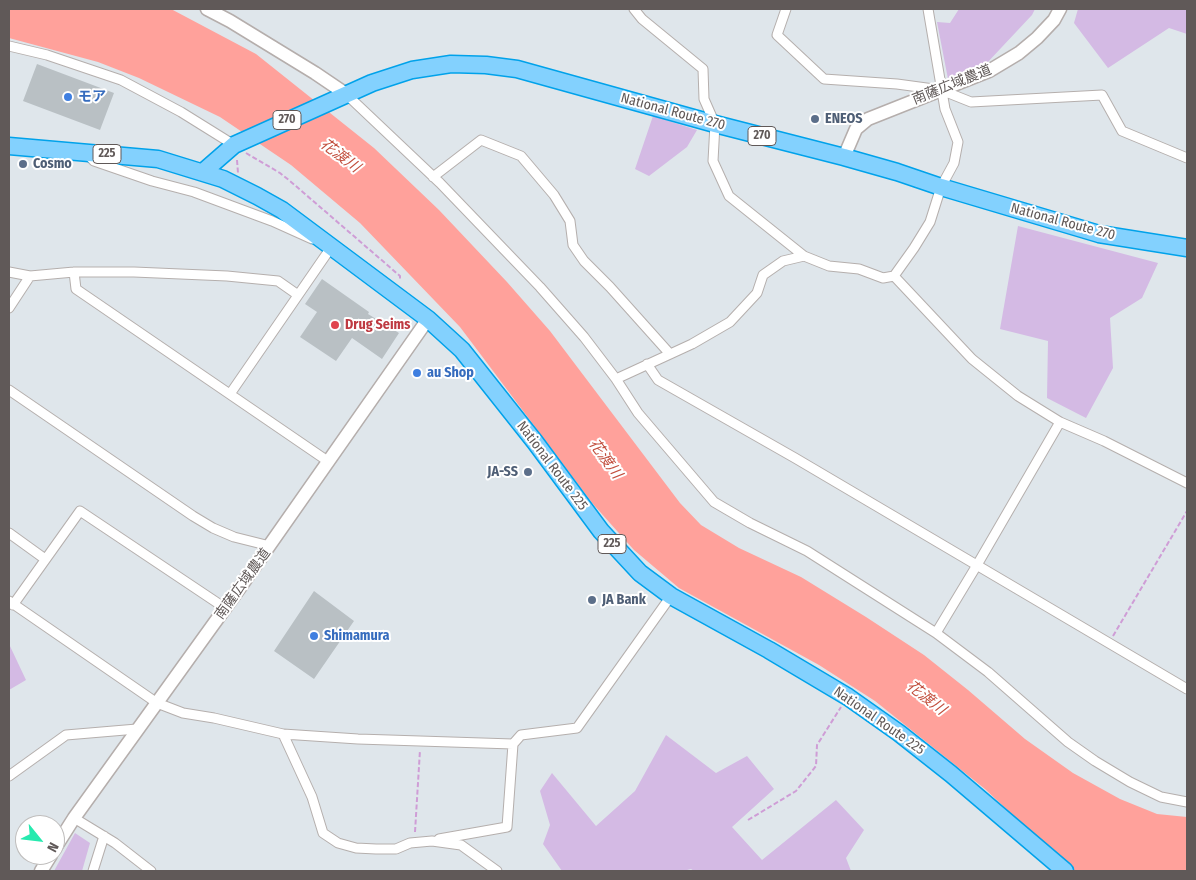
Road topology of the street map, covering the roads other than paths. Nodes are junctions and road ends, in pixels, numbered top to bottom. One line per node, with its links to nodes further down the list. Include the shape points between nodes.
1 (206, 9): 8 (street, via 315,73)
2 (634, 9): 9 (street, via 703,69 704,99)
3 (786, 9): 7 (street, via 777,35 824,79)
4 (928, 9): 7 (street)
5 (1060, 9): 7 (street, 南薩広域農道, via 1054,20 1019,54 989,71)
6 (9, 46): 10 (street, via 121,80)
7 (941, 90): 13 (street, 南薩広域農道, via 868,119 856,129); 14 (street, via 971,102 1102,95 1122,131); 17 (street, via 958,142 954,163)
8 (341, 96): 9 (highway, National Route 270 / 270, via 412,70 451,64 486,65 517,69); 10 (highway, National Route 270 / 270); 16 (street)
9 (715, 124): 13 (highway, National Route 270 / 270); 20 (street, via 713,161 729,196)
10 (238, 146): 15 (highway, National Route 270 / 270)
11 (10, 149): 12 (highway, National Route 225 / 225)
12 (85, 152): 15 (highway, National Route 225 / 225, via 158,159); 18 (street, via 94,161 194,192)
13 (844, 157): 17 (highway, National Route 270 / 270)
14 (1187, 158)
15 (203, 172): 18 (highway, National Route 225 / 225, via 282,210)
16 (433, 177): 28 (street, via 481,140 521,156 554,195 570,221 573,245 584,261); 30 (street, via 540,287)
17 (940, 187): 19 (highway, National Route 270 / 270, via 1099,234); 24 (street, via 930,222)
18 (332, 246): 25 (street); 27 (highway, National Route 225 / 225)
19 (1187, 248)
20 (804, 256): 24 (street, via 829,266 859,269 884,278); 28 (street, via 783,261 763,275 757,293 730,322)
21 (9, 272): 23 (street)
22 (74, 272): 23 (street); 25 (street, via 270,280 278,281); 32 (street, via 76,290)
23 (30, 276): 26 (street)
24 (894, 276): 33 (street, via 972,359 1018,396)
25 (298, 295): 32 (street)
26 (9, 308)
27 (428, 319): 34 (street, 南薩広域農道); 40 (highway, National Route 225 / 225, via 476,367 616,548 640,573)
28 (670, 354): 29 (street)
29 (647, 364): 30 (street); 39 (street, via 658,380)
30 (616, 378): 43 (street, via 638,413 714,502 807,551)
31 (9, 390): 37 (street, via 213,528)
32 (230, 394): 34 (street)
33 (1060, 422): 35 (street, via 1104,440); 39 (street)
34 (329, 462): 37 (street, 南薩広域農道)
35 (1187, 483)
36 (9, 534): 38 (street)
37 (270, 546): 42 (street, 南薩広域農道)
38 (45, 559): 41 (street); 42 (street, via 80,510)
39 (977, 565): 43 (street); 44 (street)
40 (671, 596): 48 (street, via 578,728 521,736); 58 (highway, National Route 225 / 225, via 848,697 951,774)
41 (11, 603): 45 (street)
42 (225, 608): 45 (street, 南薩広域農道)
43 (936, 633): 50 (street, via 1095,761 1161,797)
44 (1187, 689)
45 (157, 703): 46 (street, 南薩広域農道); 47 (street, via 183,713)
46 (137, 729): 49 (street, via 66,735); 51 (street, 南薩広域農道)
47 (283, 734): 48 (street); 54 (street, via 312,798 323,833 338,843 356,848 396,849)
48 (513, 744): 54 (street, via 507,827)
49 (9, 776)
50 (1187, 802)
51 (74, 818): 52 (street, 南薩広域農道); 53 (street)
52 (65, 832)
53 (104, 836): 55 (street); 56 (street)
54 (432, 841): 57 (street, via 461,844)
55 (93, 871)
56 (151, 871)
57 (496, 871)
58 (1065, 871)

